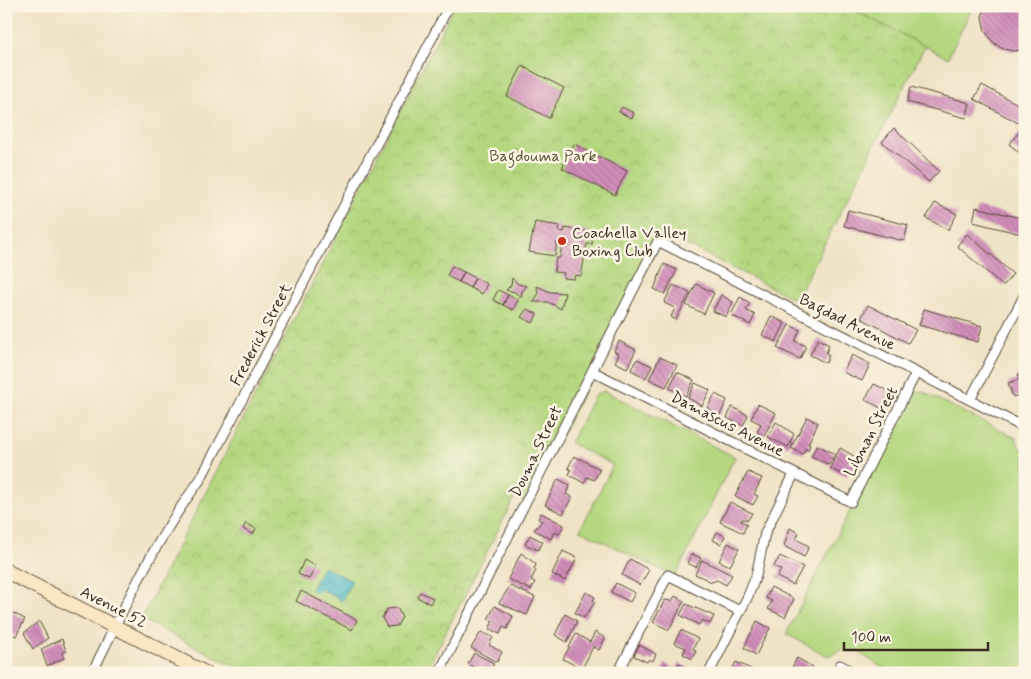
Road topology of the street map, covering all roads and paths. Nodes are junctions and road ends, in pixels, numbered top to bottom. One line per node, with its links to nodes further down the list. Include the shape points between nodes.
1 (449, 6): 12 (street, Frederick Street, via 200,480 172,517)
2 (658, 241): 4 (street, Douma Street); 5 (street, Bagdad Avenue)
3 (1025, 294): 6 (street)
4 (592, 370): 8 (street, Damascus Avenue); 18 (street, Douma Street)
5 (916, 373): 6 (street, Bagdad Avenue); 9 (street, Libnan Street)
6 (970, 400): 7 (street, Bagdad Avenue)
7 (1025, 428)
8 (794, 474): 9 (street, Damascus Avenue); 11 (street, via 765,533 753,585)
9 (851, 502)
10 (6, 571): 12 (main road, Avenue 52)
11 (740, 611): 19 (street, via 668,575); 20 (street)
12 (115, 626): 16 (street, Frederick Street); 17 (main road, Avenue 52)
13 (6, 662): 15 (street)
14 (838, 669): 21 (street)
15 (6, 672)
16 (92, 673)
17 (205, 673)
18 (439, 673)
19 (618, 673)
20 (709, 673)
21 (854, 673)

